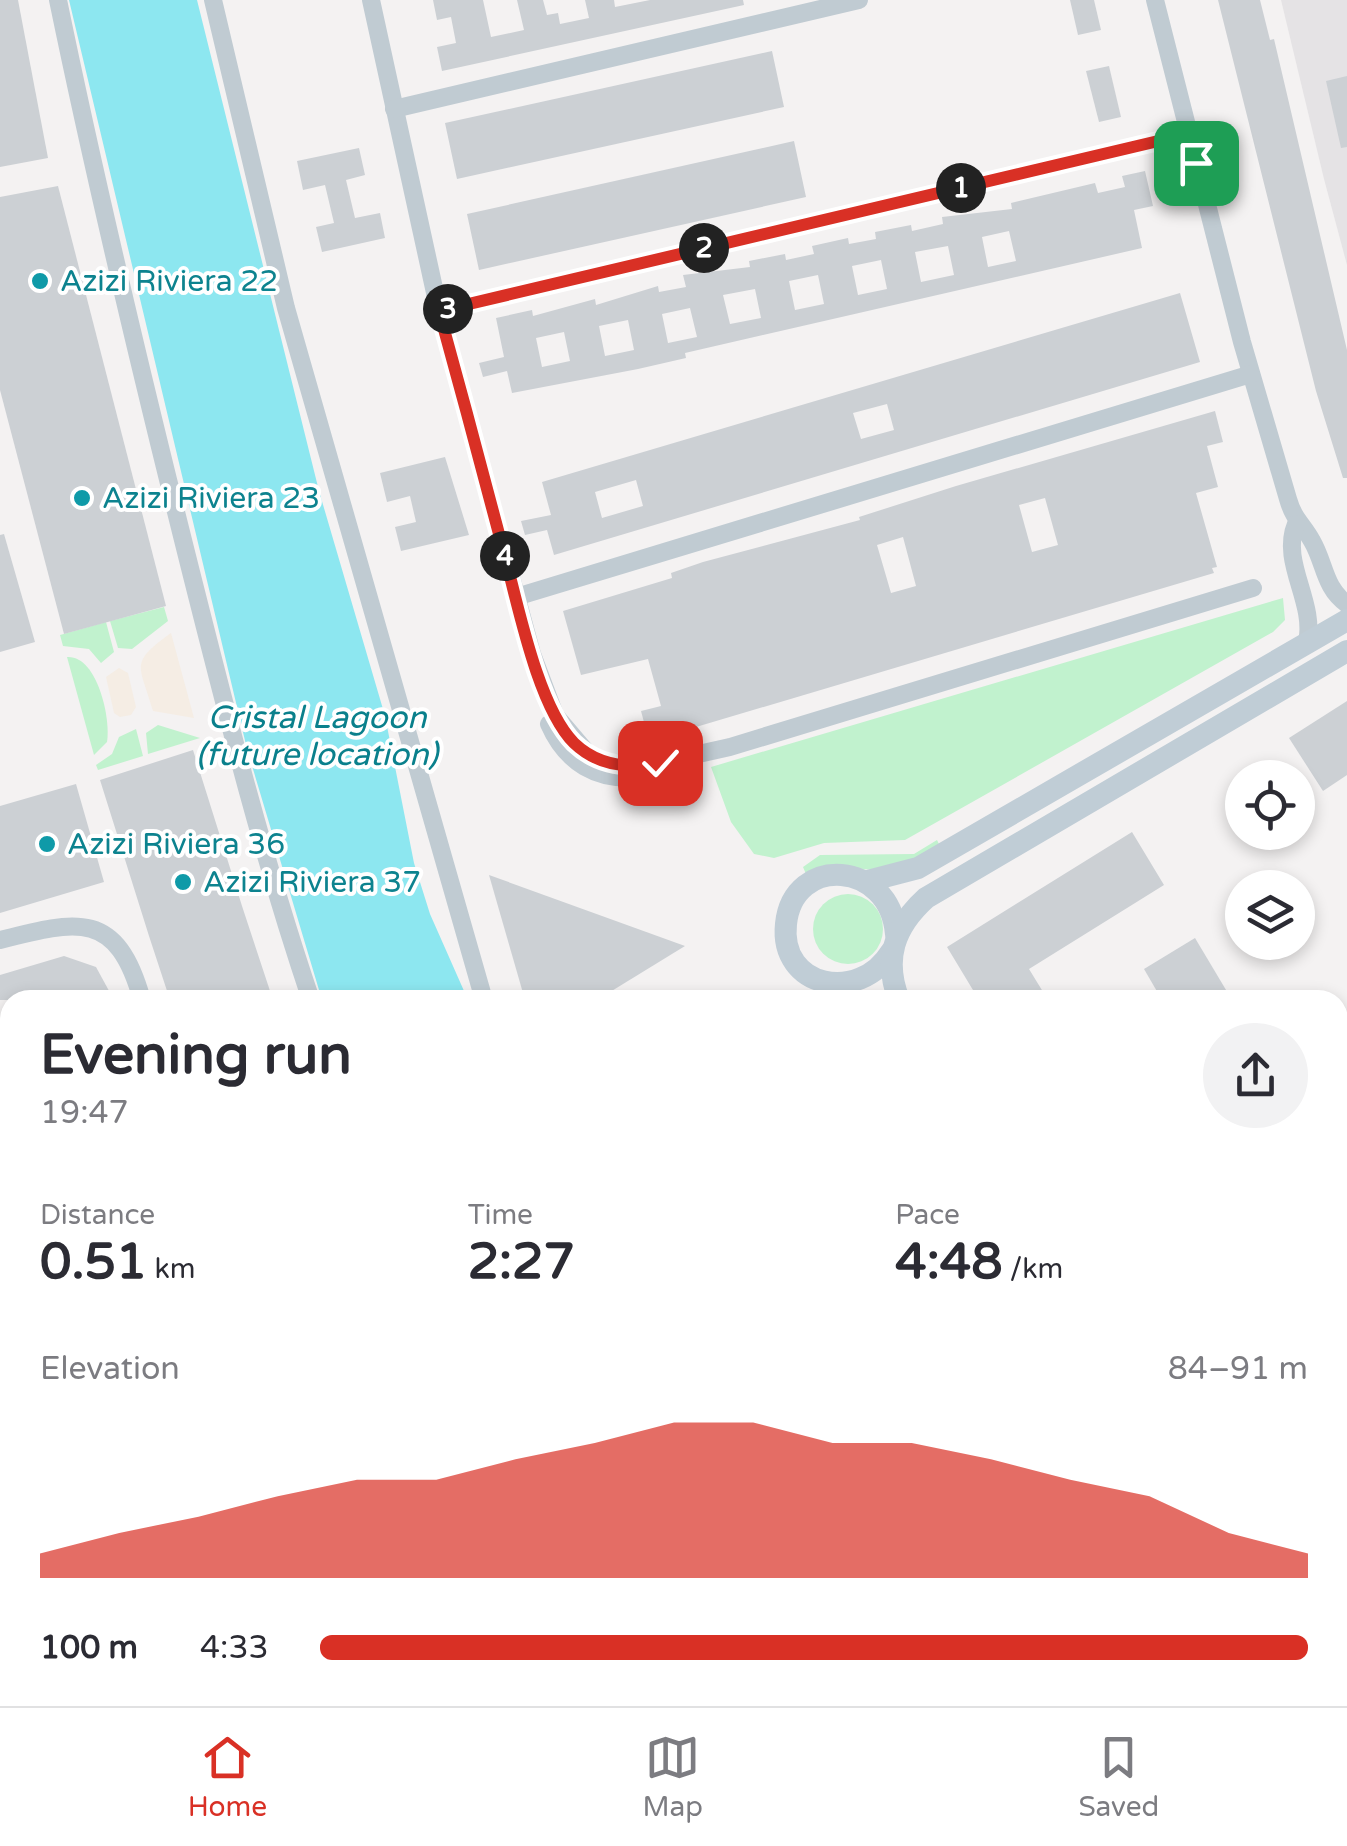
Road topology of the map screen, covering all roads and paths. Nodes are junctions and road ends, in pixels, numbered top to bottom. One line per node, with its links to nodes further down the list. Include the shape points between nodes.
1 (58, 0): 22 (street, via 159,447 274,887)
2 (213, 0): 23 (street, via 295,342)
3 (371, 0): 6 (street)
4 (859, 0): 6 (street)
5 (1156, 0): 7 (street)
6 (394, 110): 8 (street)
7 (1188, 134): 8 (street); 9 (street)
8 (439, 311): 12 (street)
9 (1251, 374): 10 (street); 12 (street)
10 (1296, 524): 13 (street, via 1313,543 1333,592); 15 (street, via 1291,545)
11 (1253, 588): 12 (street, via 730,747 640,767 589,754 555,715)
12 (516, 597)
13 (1347, 604)
14 (1347, 620): 15 (street)
15 (1308, 642): 17 (street, via 918,868)
16 (1347, 651): 19 (street, via 939,889 914,909)
17 (868, 882): 19 (street, via 890,904); 20 (street, via 851,875 815,880 797,896 786,924 794,960 806,974)
18 (0, 940): 21 (street, via 68,924 94,928 124,951)
19 (894, 943): 20 (street, via 871,976); 25 (street)
20 (840, 985): 24 (street)
21 (138, 990)
22 (308, 990)
23 (481, 990)
24 (847, 990)
25 (898, 990)

